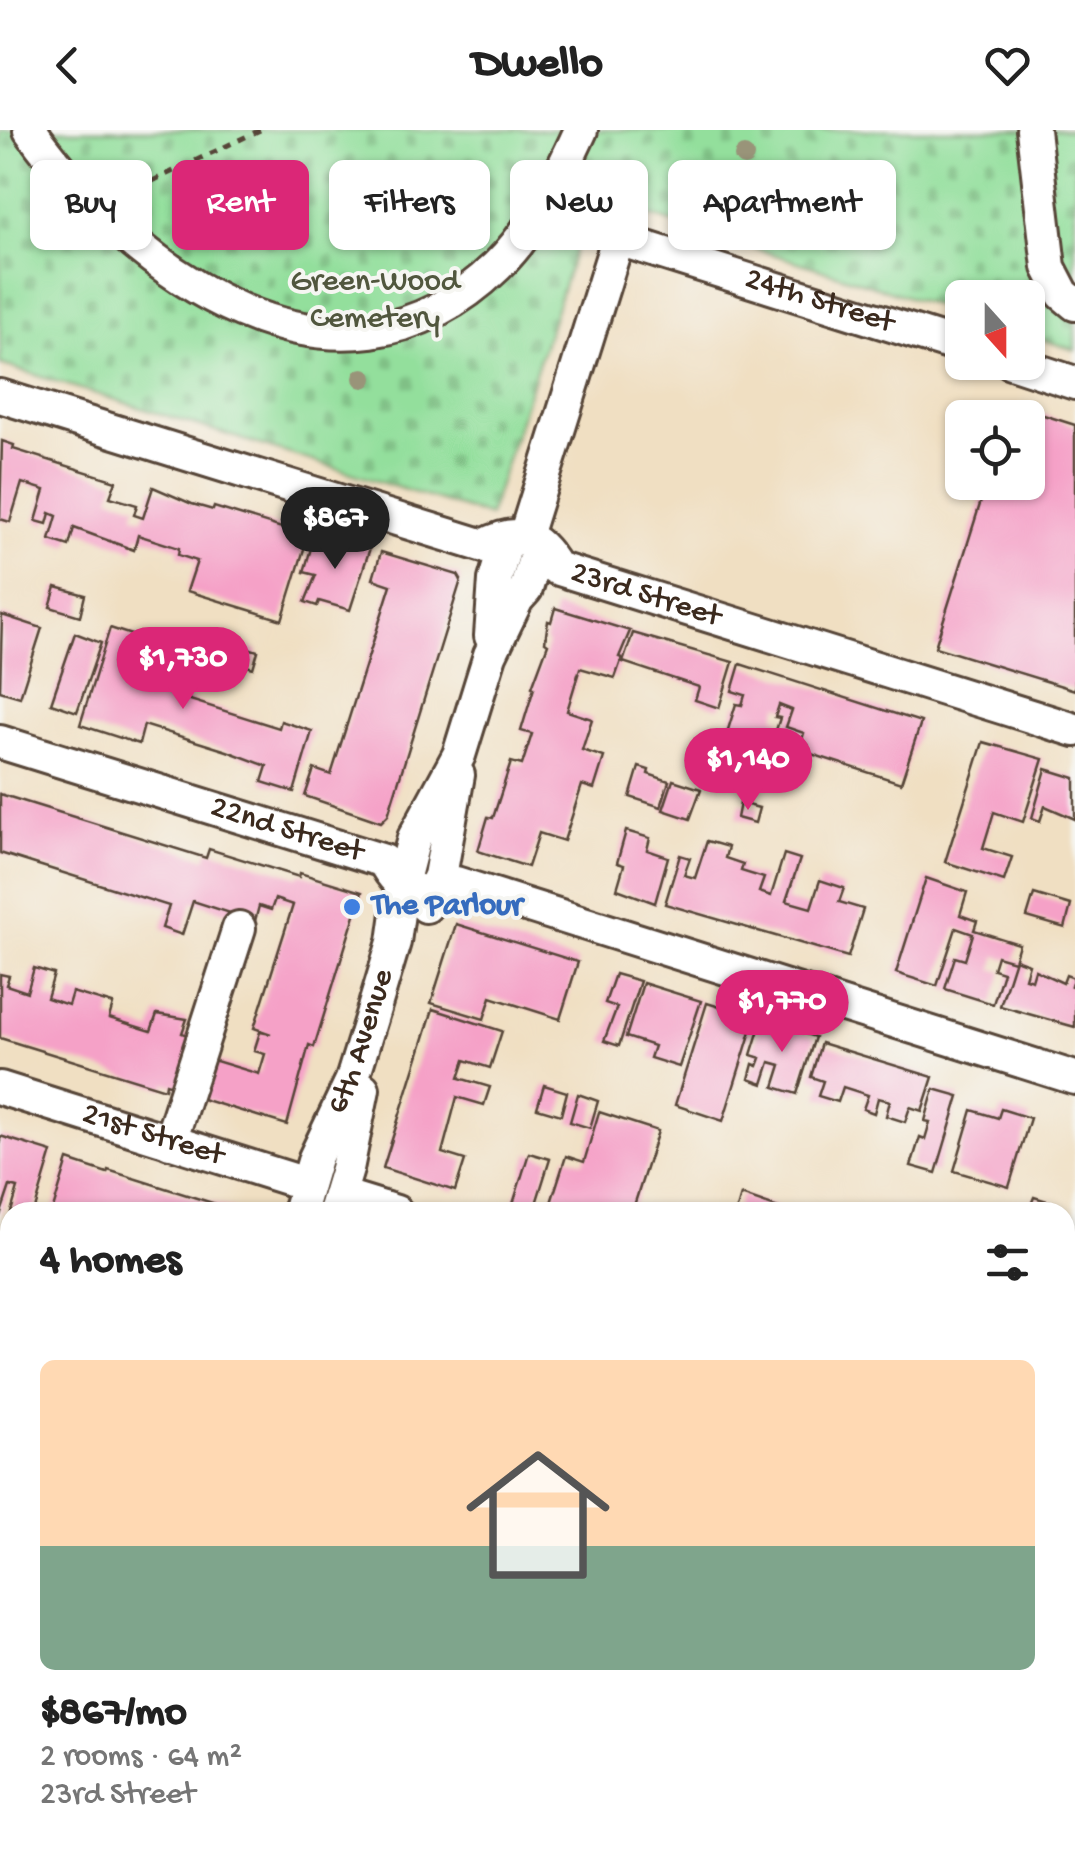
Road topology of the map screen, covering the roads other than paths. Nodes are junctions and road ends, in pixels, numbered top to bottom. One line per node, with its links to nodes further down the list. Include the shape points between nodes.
1 (30, 130): 2 (street, via 97,208 168,270 240,312 344,335 386,330 425,315 497,266 530,228)
2 (581, 130)
3 (1034, 130): 6 (street, via 1049,267)
4 (648, 248): 7 (street, 24th Street)
5 (615, 250): 11 (street, 6th Avenue)
6 (1075, 304)
7 (945, 342)
8 (1045, 373): 9 (street)
9 (1075, 383)
10 (0, 396): 11 (street, via 484,546)
11 (525, 536): 12 (street, 23rd Street, via 556,568); 14 (street, 6th Avenue, via 537,552 526,589 490,655 459,756 414,838)
12 (1075, 730)
13 (0, 742): 14 (street, 22nd Street, via 384,860 390,873)
14 (417, 889): 16 (street, via 456,883); 19 (street, 6th Avenue, via 352,1080); 20 (street, 6th Avenue, via 410,943 358,1106)
15 (239, 928): 18 (street)
16 (1075, 1078)
17 (0, 1088): 18 (street, 21st Street)
18 (170, 1142): 19 (street, 21st Street)
19 (302, 1198)
20 (338, 1202)

